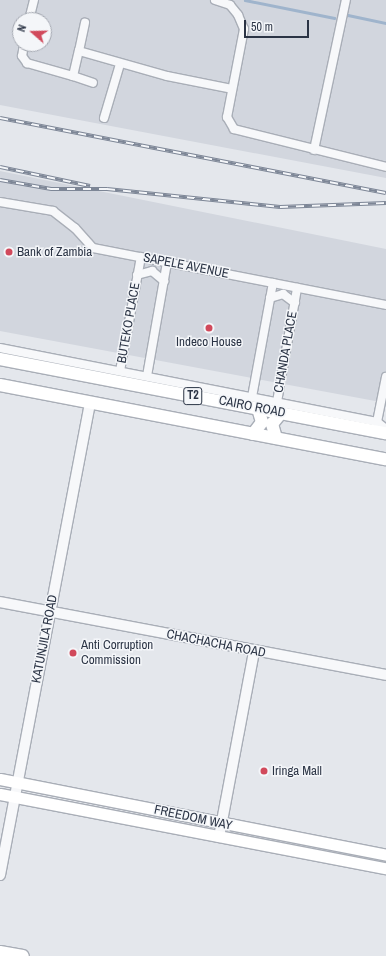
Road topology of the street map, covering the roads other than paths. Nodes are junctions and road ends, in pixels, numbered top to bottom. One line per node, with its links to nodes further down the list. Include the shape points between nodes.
1 (34, 0): 4 (street)
2 (214, 0): 11 (street, via 230,6 238,15 244,29)
3 (346, 0): 13 (street)
4 (32, 12)
5 (85, 23): 6 (street)
6 (79, 51): 8 (street); 9 (street)
7 (23, 52): 9 (street, via 22,56 27,63)
8 (120, 64): 11 (street); 12 (street)
9 (73, 76): 10 (street)
10 (93, 83)
11 (232, 88): 13 (street, via 227,117 234,129)
12 (104, 118)
13 (314, 150): 14 (street)
14 (386, 167)
15 (0, 202): 16 (street, SAPELE AVENUE, via 53,211 75,228 93,248)
16 (140, 257): 17 (street, SAPELE AVENUE); 18 (street, BUTEKO PLACE)
17 (167, 262): 19 (street, BUTEKO PLACE); 20 (street, SAPELE AVENUE)
18 (137, 275): 19 (street, BUTEKO PLACE, via 152,271); 27 (street, BUTEKO PLACE)
19 (164, 281): 28 (street, BUTEKO PLACE)
20 (272, 283): 21 (street, SAPELE AVENUE); 22 (street, CHANDA PLACE)
21 (297, 288): 23 (street, CHANDA PLACE); 24 (street, SAPELE AVENUE)
22 (270, 298): 23 (street, CHANDA PLACE, via 283,294); 33 (street, CHANDA PLACE)
23 (295, 303): 35 (street, CHANDA PLACE)
24 (386, 305)
25 (0, 348): 26 (street)
26 (5, 356): 27 (street); 32 (main road, CAIRO ROAD / T2)
27 (120, 371): 28 (street)
28 (147, 376): 30 (street)
29 (386, 377): 38 (street)
30 (175, 382): 32 (street); 33 (street)
31 (0, 385): 34 (main road, CAIRO ROAD / T2)
32 (180, 394): 36 (main road, CAIRO ROAD / T2)
33 (252, 397): 35 (street)
34 (90, 402): 41 (main road, CAIRO ROAD / T2); 45 (street, KATUNJILA ROAD)
35 (279, 408): 36 (main road, CAIRO ROAD / T2); 37 (main road, CAIRO ROAD / T2); 42 (main road, via 272,424)
36 (258, 409): 41 (main road, via 262,422)
37 (316, 415): 38 (street); 40 (main road, CAIRO ROAD / T2)
38 (377, 422): 39 (street)
39 (386, 429)
40 (386, 433)
41 (253, 434): 42 (main road, CAIRO ROAD / T2)
42 (276, 438): 43 (main road, CAIRO ROAD / T2)
43 (386, 459)
44 (0, 602): 45 (street, CHACHACHA ROAD)
45 (50, 612): 46 (street, CHACHACHA ROAD); 49 (street, KATUNJILA ROAD)
46 (254, 651): 47 (street, CHACHACHA ROAD); 54 (street)
47 (386, 675)
48 (0, 779): 49 (main road, FREEDOM WAY)
49 (18, 783): 51 (street, KATUNJILA ROAD); 52 (main road, FREEDOM WAY)
50 (0, 794): 51 (main road, FREEDOM WAY)
51 (15, 797): 53 (main road, FREEDOM WAY); 58 (street, KATUNJILA ROAD)
52 (140, 807): 53 (main road); 54 (main road, FREEDOM WAY)
53 (137, 822): 55 (main road, FREEDOM WAY)
54 (222, 824): 55 (street); 56 (main road, FREEDOM WAY)
55 (219, 837): 57 (main road, FREEDOM WAY)
56 (386, 855)
57 (386, 868)
58 (0, 875)
59 (0, 952): 60 (main road)
60 (23, 956)

